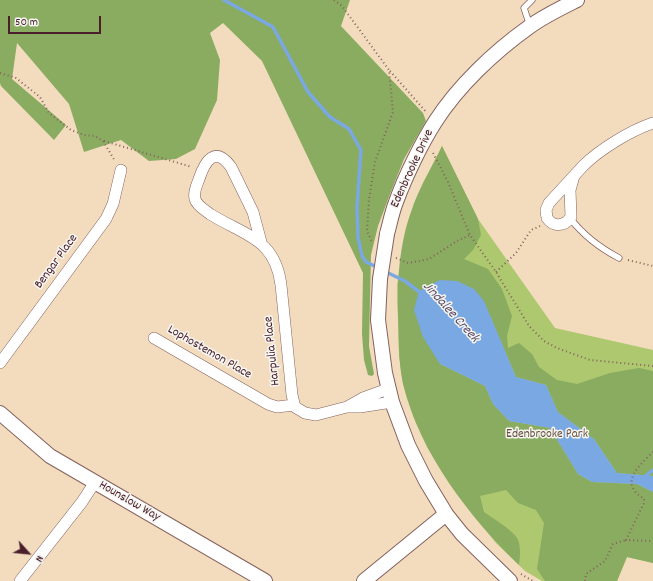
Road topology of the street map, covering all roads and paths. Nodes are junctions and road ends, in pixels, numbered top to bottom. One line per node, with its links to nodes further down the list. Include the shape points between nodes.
1 (334, 0): 5 (path, via 342,6)
2 (532, 0): 4 (lane, via 524,8)
3 (577, 0): 4 (street, Edenbrooke Drive)
4 (530, 26): 26 (street, Edenbrooke Drive, bridge, via 486,62 456,94 435,122 396,201 387,234 380,279 378,320)
5 (389, 70): 7 (path); 18 (path, via 393,112 375,162 369,199 367,231)
6 (0, 73): 9 (path, via 16,78 40,97 49,113 71,130 84,136 95,136)
7 (431, 117)
8 (653, 123): 13 (street, via 610,146 588,161)
9 (103, 141): 11 (path); 12 (path)
10 (433, 153): 16 (path)
11 (121, 170): 24 (street, Bengar Place, via 113,204 106,219)
12 (202, 170): 17 (street, Harpulia Place, via 195,194 198,204 212,215); 17 (street, Harpulia Place, via 212,157 221,158 228,164 253,212)
13 (574, 176): 14 (street, via 570,190); 15 (street, via 548,204 546,212)
14 (570, 218): 15 (street, via 559,225); 20 (lane, via 580,231)
15 (549, 221): 22 (path, via 531,230 516,253)
16 (470, 235): 19 (path, via 429,259 408,263); 22 (path)
17 (261, 242): 27 (street, Harpulia Place, via 279,272)
18 (373, 243)
19 (395, 258)
20 (619, 258): 21 (path)
21 (653, 266)
22 (496, 272): 25 (path, via 528,326 544,341 590,360)
23 (154, 338): 27 (street, Lophostemon Place, via 268,404 277,407)
24 (0, 363)
25 (653, 366)
26 (390, 395): 27 (street, via 360,407 347,407 313,415 297,409); 31 (street, Edenbrooke Drive, via 408,445)
27 (294, 405)
28 (0, 413): 30 (street, Hounslow Way, via 50,456)
29 (653, 452): 32 (path, via 634,472 633,490 644,499)
30 (95, 482): 35 (street); 36 (street, Hounslow Way)
31 (446, 514): 34 (street, Edenbrooke Drive, via 462,534); 37 (street)
32 (626, 540): 33 (path); 39 (path, via 613,544 605,561 586,574)
33 (653, 541)
34 (513, 576): 38 (path)
35 (20, 581)
36 (265, 581)
37 (364, 581)
38 (533, 581)
39 (585, 581)

